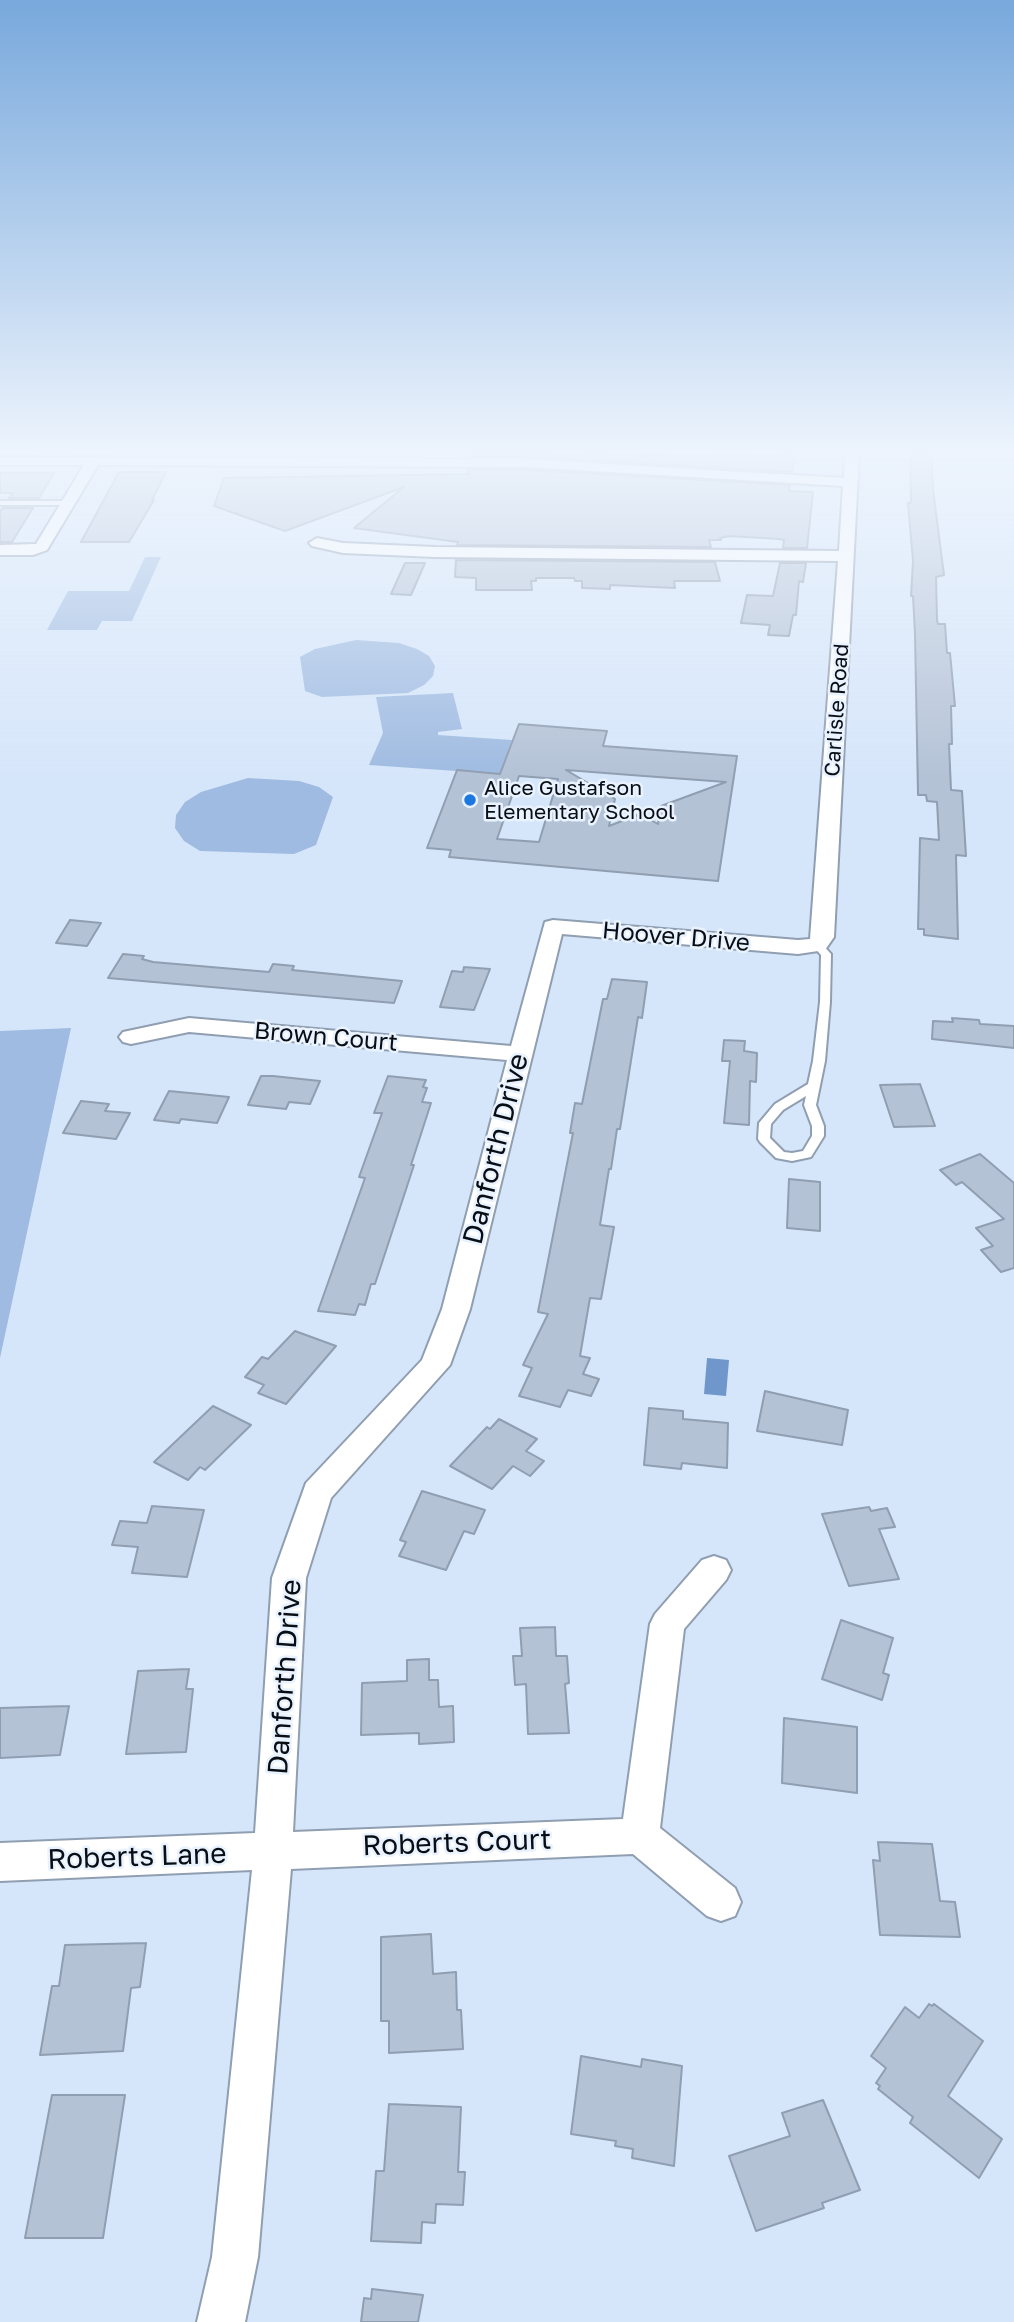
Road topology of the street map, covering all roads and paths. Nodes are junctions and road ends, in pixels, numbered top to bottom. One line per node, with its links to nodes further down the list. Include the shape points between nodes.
1 (846, 561): 3 (street, Carlisle Road, via 824,937)
2 (554, 927): 3 (street, Hoover Drive); 5 (street, Danforth Drive)
3 (807, 946): 6 (lane, via 826,954)
4 (131, 1037): 5 (street, Brown Court, via 189,1025)
5 (520, 1054): 9 (street, Danforth Drive, via 456,1308 435,1365 317,1492 289,1578)
6 (814, 1086): 6 (lane, via 810,1105 818,1126 815,1143 802,1156 780,1155 764,1139 765,1123 779,1107)
7 (714, 1570): 8 (street, via 667,1624)
8 (640, 1836): 9 (street, Roberts Court); 11 (street)
9 (274, 1851): 10 (street, Roberts Lane); 12 (street, Danforth Drive, via 235,2257)
10 (0, 1862)
11 (721, 1902)
12 (222, 2322)

